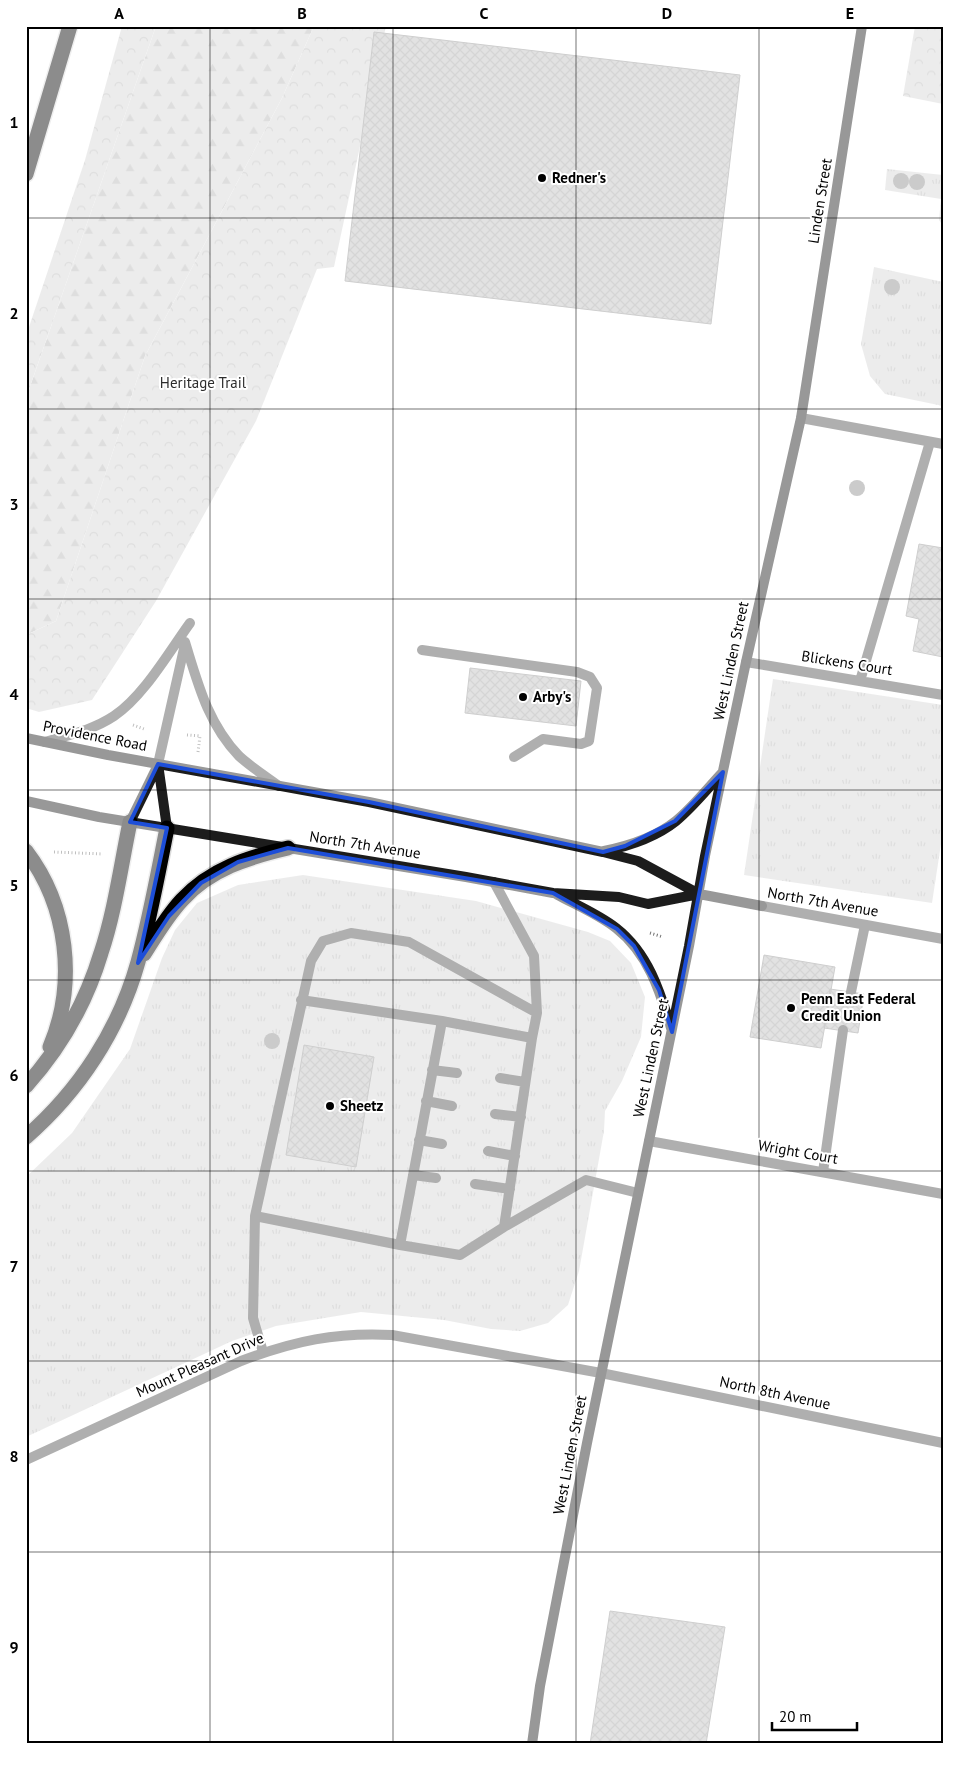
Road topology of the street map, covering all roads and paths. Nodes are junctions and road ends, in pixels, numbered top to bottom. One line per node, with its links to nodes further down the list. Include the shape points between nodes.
1 (70, 26): 3 (highway)
2 (862, 26): 4 (main road, Linden Street)
3 (26, 174)
4 (807, 381): 5 (main road, West Linden Street)
5 (801, 418): 6 (street); 10 (main road, West Linden Street)
6 (930, 442): 7 (street); 11 (street)
7 (943, 444)
8 (185, 642): 17 (street, via 190,623 130,703 114,716 84,731); 20 (street); 22 (street, via 201,694 218,729 240,756)
9 (422, 650): 19 (street, via 577,672 590,677 597,688 589,740 581,744 543,739)
10 (746, 662): 11 (street, Blickens Court); 21 (main road, West Linden Street)
11 (860, 681): 12 (street, Blickens Court)
12 (943, 694)
13 (187, 735): 14 (path)
14 (200, 736): 15 (path); 18 (path)
15 (205, 737)
16 (26, 738): 17 (main road, Providence Road)
17 (45, 742): 20 (main road, Providence Road)
18 (198, 756)
19 (514, 757)
20 (158, 764): 22 (main road, North 7th Avenue); 24 (main road); 25 (main road)
21 (723, 772): 29 (main road, via 667,827); 33 (main road, West Linden Street)
22 (279, 786): 29 (main road, North 7th Avenue)
23 (26, 801): 24 (main road, North 7th Avenue)
24 (130, 822): 25 (main road, North 7th Avenue); 48 (highway, via 102,952 75,1017)
25 (167, 828): 26 (main road, North 7th Avenue); 39 (highway)
26 (288, 848): 31 (main road, North 7th Avenue); 39 (highway, via 238,862 201,883 169,916)
27 (26, 851): 48 (highway, via 54,905 66,954 62,1008)
28 (51, 852): 30 (path)
29 (603, 852): 33 (main road, North 7th Avenue, via 638,861)
30 (108, 854)
31 (494, 882): 32 (main road, North 7th Avenue); 42 (street, via 534,956)
32 (553, 893): 33 (main road, North 7th Avenue, via 619,897 648,904); 45 (main road, via 610,924 634,946 659,990)
33 (699, 894): 34 (main road, North 7th Avenue); 45 (main road, West Linden Street)
34 (762, 906): 35 (street, North 7th Avenue)
35 (864, 925): 38 (street, North 7th Avenue); 40 (street)
36 (646, 932): 37 (path)
37 (663, 937)
38 (943, 939)
39 (138, 963): 57 (highway, via 108,1035 90,1066 68,1096)
40 (851, 992)
41 (302, 1000): 42 (street, via 311,961 323,942 351,933 409,942); 43 (street); 70 (street)
42 (537, 1013): 46 (street)
43 (442, 1021): 46 (street); 47 (street)
44 (843, 1030): 63 (street)
45 (672, 1032): 59 (main road, West Linden Street)
46 (532, 1038): 51 (street)
47 (432, 1070): 49 (street); 53 (street)
48 (39, 1072): 52 (highway)
49 (457, 1073)
50 (500, 1078): 51 (street)
51 (525, 1082): 56 (street)
52 (26, 1086)
53 (426, 1101): 54 (street); 58 (street)
54 (452, 1106)
55 (494, 1114): 56 (street)
56 (521, 1117): 62 (street)
57 (26, 1138)
58 (419, 1140): 60 (street); 64 (street)
59 (649, 1141): 63 (street, Wright Court); 68 (main road, West Linden Street)
60 (442, 1144)
61 (488, 1151): 62 (street)
62 (515, 1156): 67 (street)
63 (823, 1172): 69 (street, Wright Court)
64 (413, 1175): 65 (street); 72 (street)
65 (436, 1178)
66 (475, 1184): 67 (street)
67 (510, 1189): 71 (street)
68 (638, 1193): 71 (street, via 586,1180); 74 (main road, West Linden Street)
69 (943, 1194)
70 (255, 1216): 72 (street); 73 (street, via 253,1318)
71 (504, 1227): 72 (street, via 460,1255)
72 (400, 1245)
73 (263, 1352): 74 (street, Mount Pleasant Drive, via 359,1333 392,1335); 76 (street, Mount Pleasant Drive)
74 (601, 1373): 75 (street, North 8th Avenue); 77 (main road, West Linden Street, via 540,1686)
75 (943, 1443)
76 (26, 1460)
77 (532, 1744)

